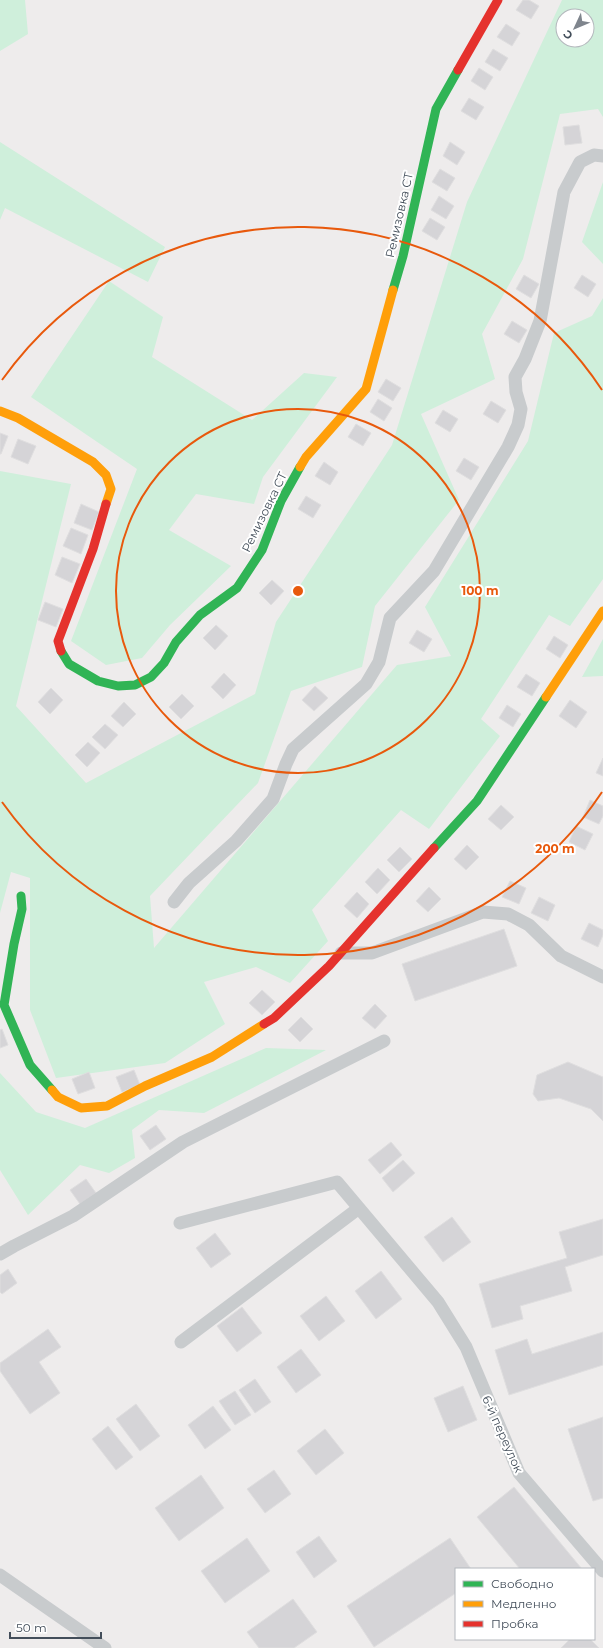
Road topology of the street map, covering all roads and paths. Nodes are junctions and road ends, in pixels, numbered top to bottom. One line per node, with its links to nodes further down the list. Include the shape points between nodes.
1 (498, 0): 3 (street, Ремизовка СТ, via 436,109 403,256 366,388 306,457 281,501 262,550 237,588 200,615 176,642 164,663 151,677 135,685 118,686 98,681 69,664 62,654 58,641 93,549 110,489 106,475 93,462 18,418)
2 (603, 156): 6 (street, via 594,155 580,162 564,192 540,321 515,377 521,409 518,424 508,446 434,571 390,618 378,662 366,684 293,749 273,799 236,841 189,883)
3 (0, 411)
4 (603, 612): 7 (street, via 478,801)
5 (21, 896): 7 (street, via 22,909 4,1005 30,1065 58,1097 80,1108 107,1106 145,1086 212,1057 274,1018)
6 (174, 902)
7 (341, 953): 8 (street, via 372,953 482,912 508,914 529,925 562,956)
8 (603, 977)
9 (384, 1041): 12 (street, via 183,1142 73,1216)
10 (359, 1208): 11 (street, 6-й переулок, via 336,1182); 13 (street); 14 (street, 6-й переулок, via 438,1302 466,1347 519,1473)
11 (180, 1223)
12 (0, 1254)
13 (182, 1342)
14 (603, 1571)
15 (0, 1575): 16 (street)
16 (105, 1648)

